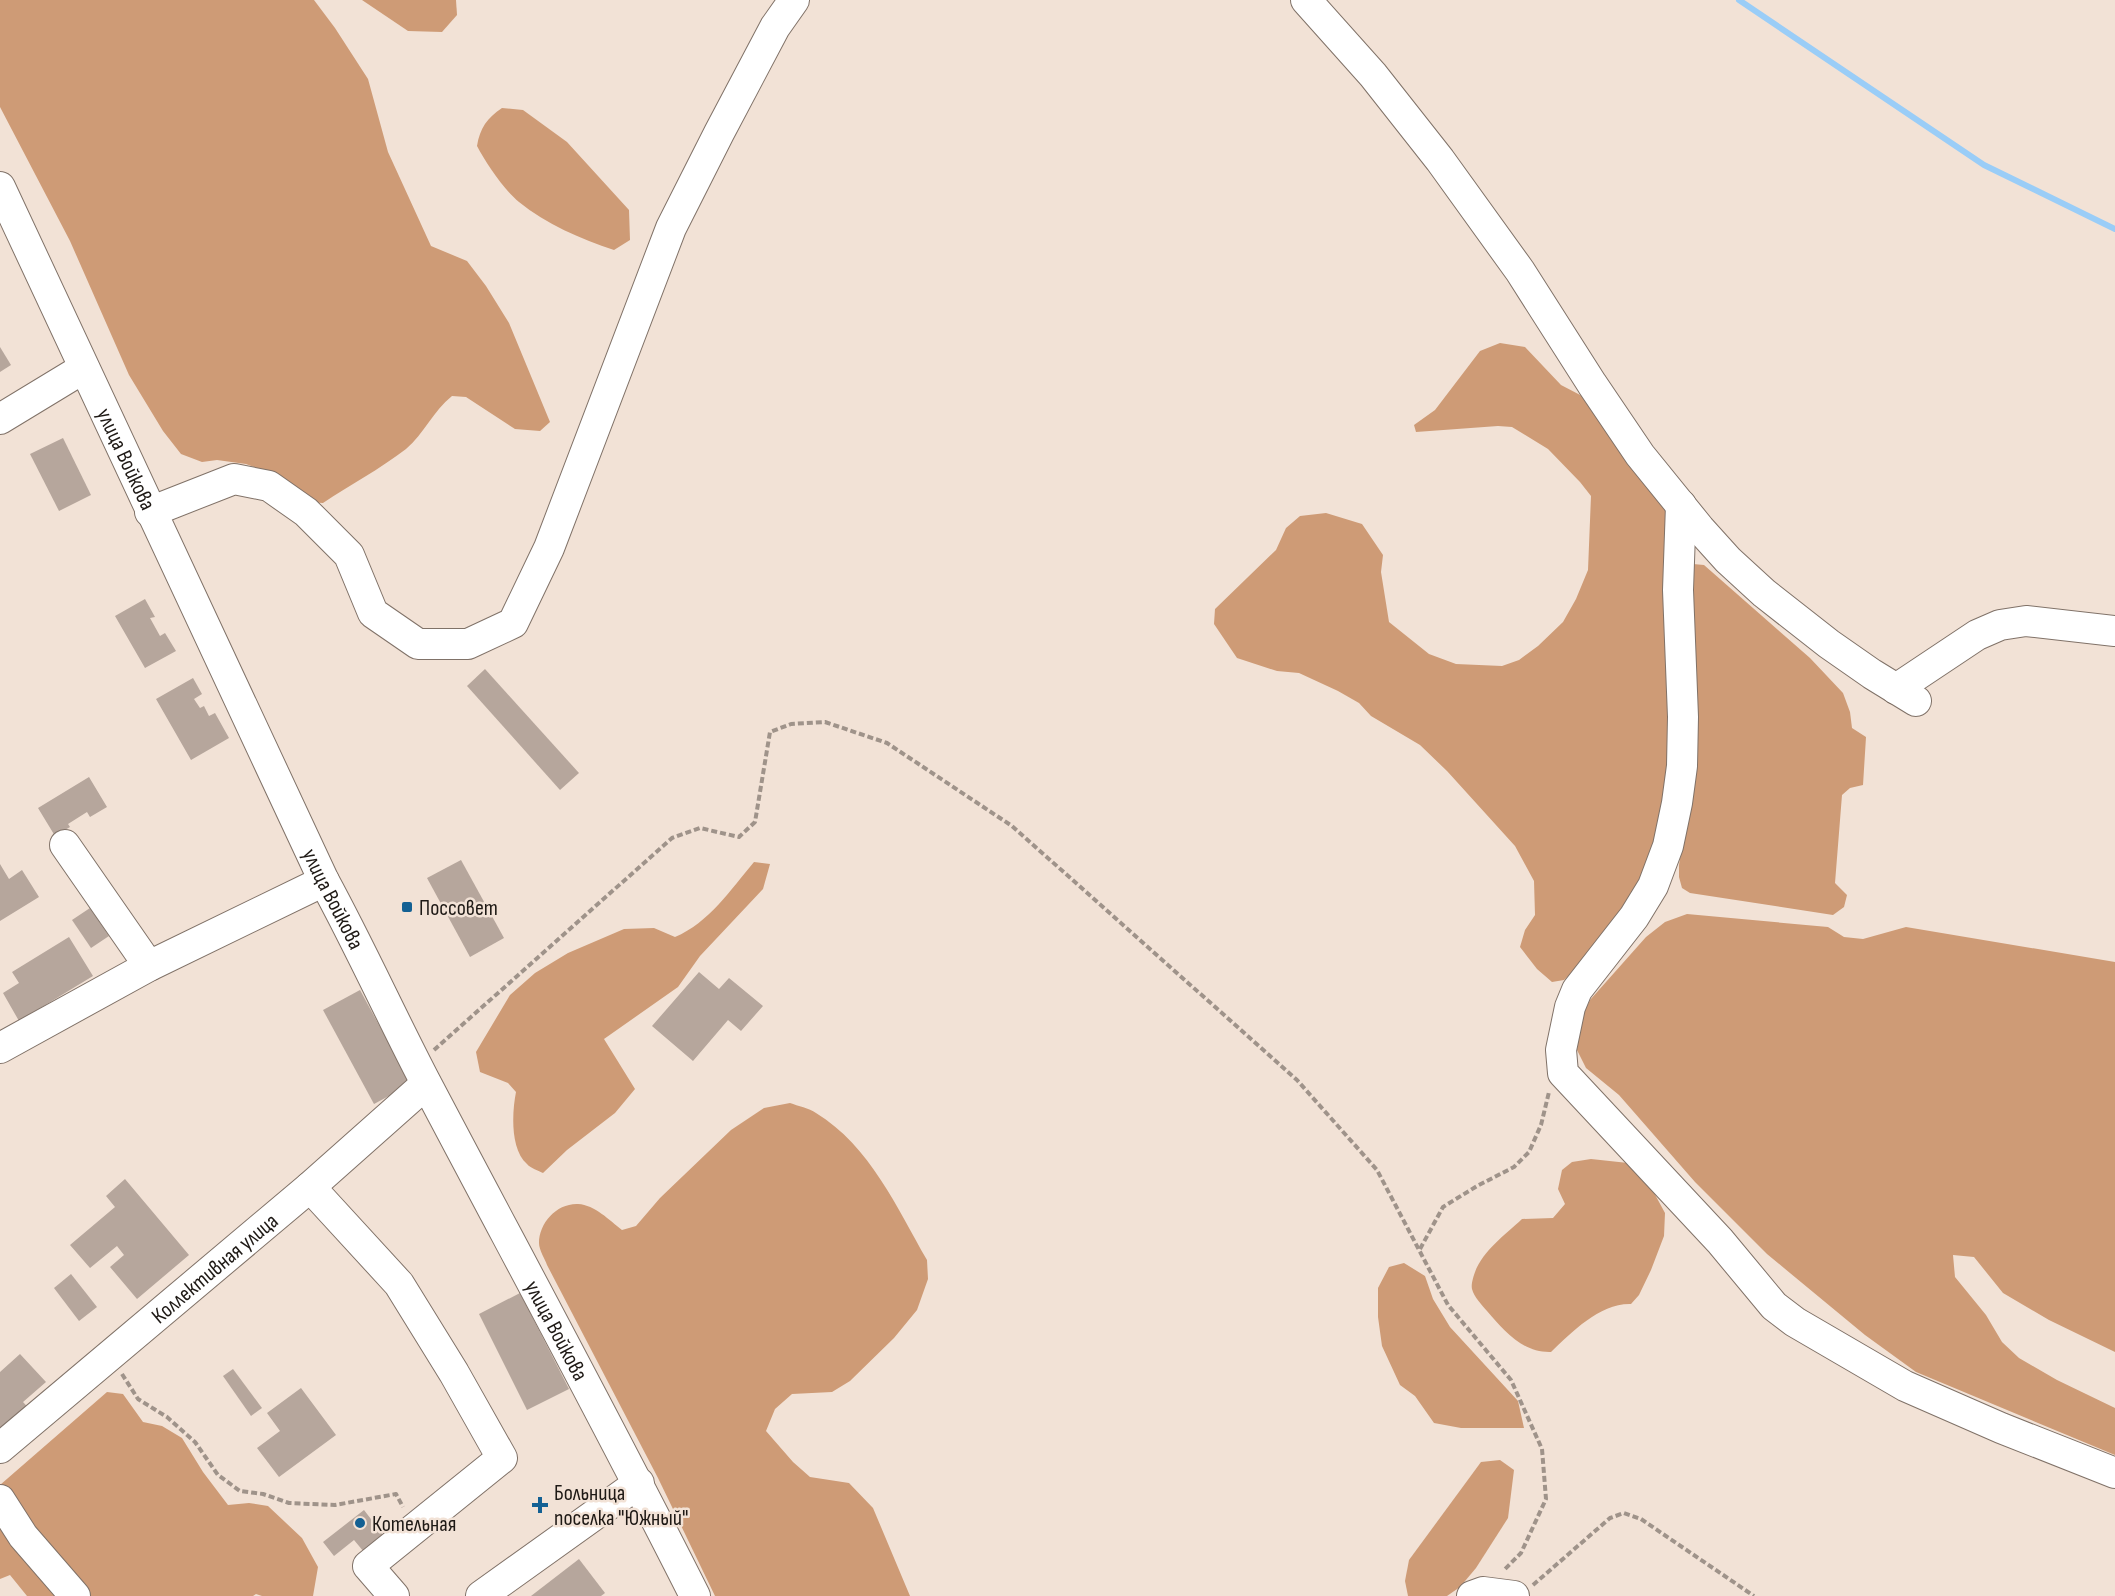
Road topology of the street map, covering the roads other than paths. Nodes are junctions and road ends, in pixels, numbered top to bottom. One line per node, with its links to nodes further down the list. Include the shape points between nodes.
1 (794, 0): 7 (street, via 775,27 671,228 549,548 513,623 468,644 418,644 373,613 349,555 306,512 268,486 234,479)
2 (1306, 0): 6 (street, via 1373,75 1440,160 1520,271 1640,455)
3 (0, 187): 4 (street, улица Войкова)
4 (84, 368): 5 (street); 7 (street, улица Войкова)
5 (0, 419)
6 (1681, 505): 8 (street, via 1728,560 1764,593 1906,695 1977,635 2000,625 2026,621); 16 (street, via 1678,590 1683,717 1677,803 1668,846 1653,886 1577,990 1561,1050 1563,1073 1720,1241 1774,1306 1795,1322 1905,1386)
7 (150, 512): 10 (street, улица Войкова)
8 (2115, 631)
9 (65, 845): 11 (street)
10 (324, 881): 11 (street); 13 (street, улица Войкова)
11 (149, 966): 12 (street)
12 (0, 1048)
13 (422, 1075): 14 (street, Коллективная улица); 17 (street, улица Войкова)
14 (310, 1187): 15 (street, Коллективная улица); 22 (street, via 399,1284 502,1458 368,1566)
15 (0, 1448)
16 (2115, 1473)
17 (639, 1483): 23 (street); 24 (street, улица Войкова)
18 (0, 1500): 21 (street, via 23,1536)
19 (1521, 1592): 20 (street)
20 (1477, 1594)
21 (75, 1596)
22 (394, 1596)
23 (480, 1596)
24 (695, 1596)

